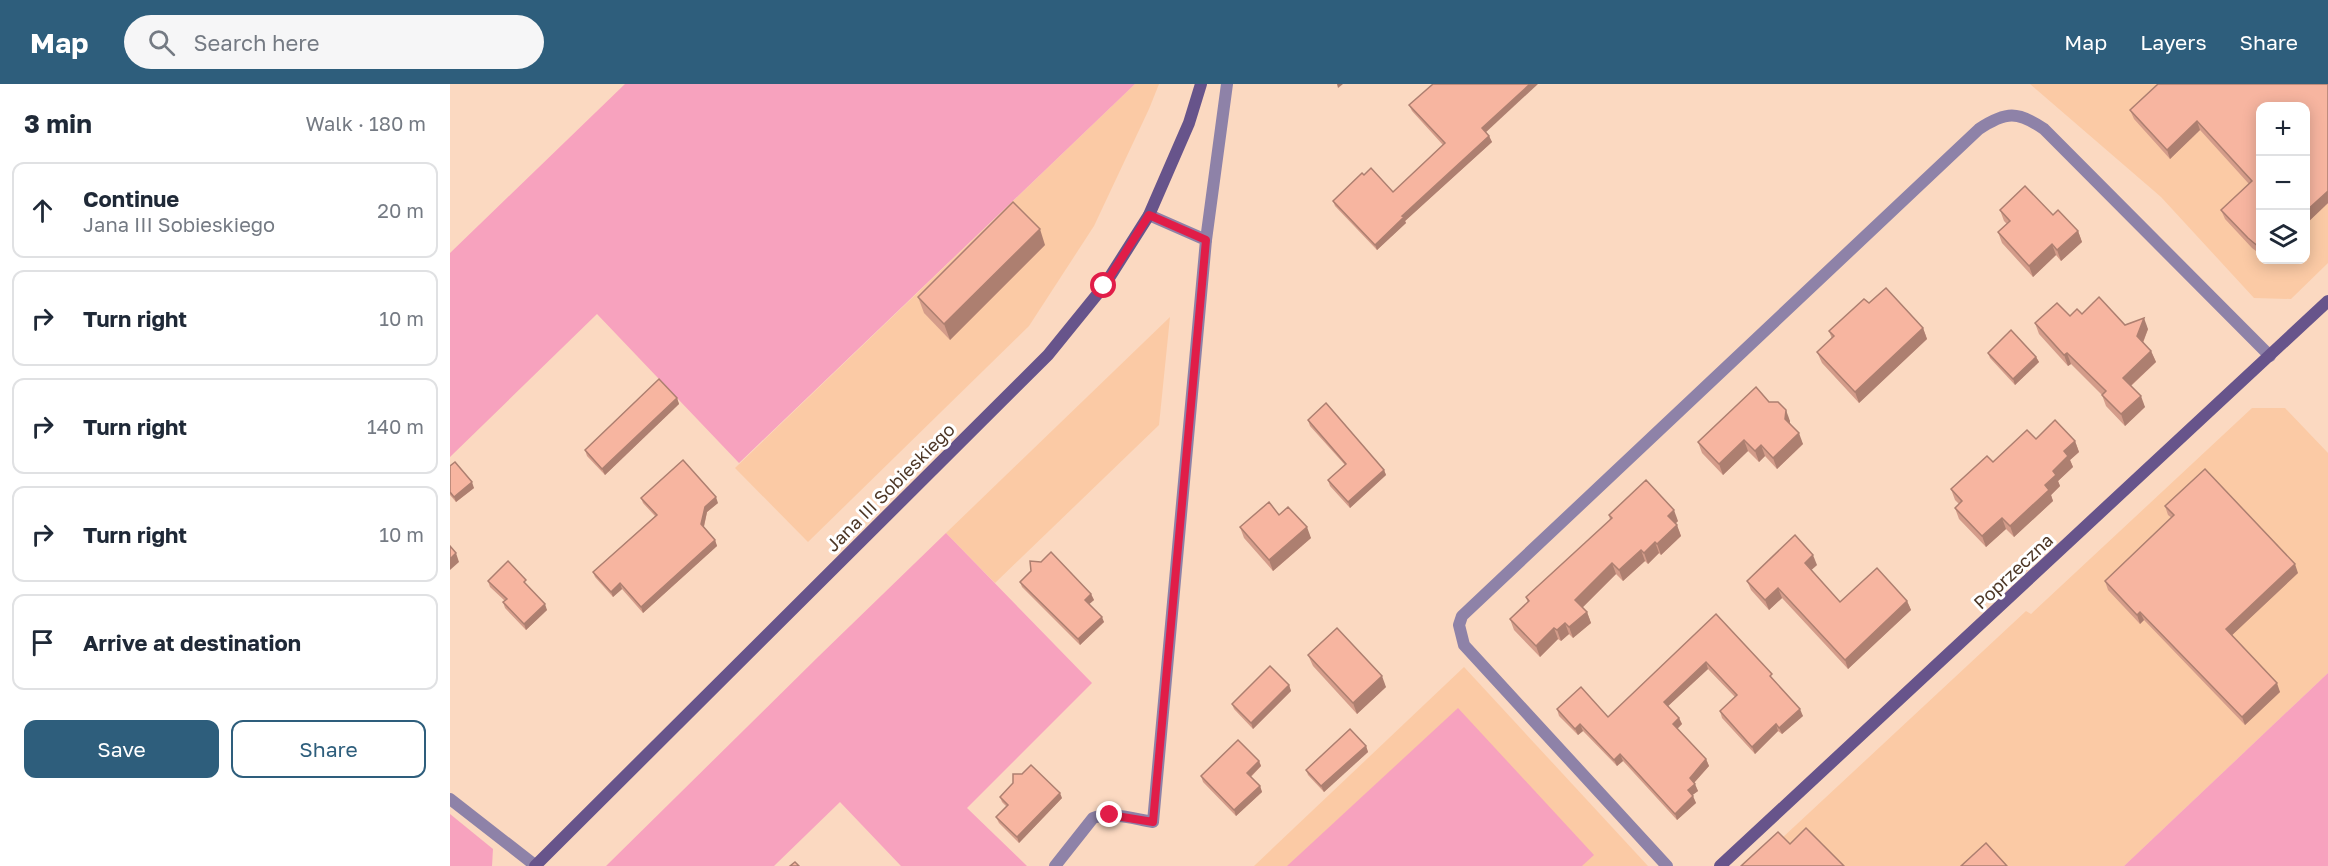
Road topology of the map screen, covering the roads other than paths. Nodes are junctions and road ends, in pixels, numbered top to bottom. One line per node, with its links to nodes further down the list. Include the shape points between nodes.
1 (1201, 84): 3 (main road, Jana III Sobieskiego, via 1189,123)
2 (1227, 84): 4 (street)
3 (1149, 215): 4 (street); 8 (main road, Jana III Sobieskiego, via 1104,286 1048,355)
4 (1206, 240): 9 (street, via 1153,822 1110,815 1093,818)
5 (2328, 301): 6 (main road, Poprzeczna)
6 (2270, 356): 10 (street, via 2044,129 2026,116 2008,115 1979,129 1462,616 1459,625 1464,645); 11 (main road, Poprzeczna)
7 (450, 799): 8 (street)
8 (536, 866)
9 (1055, 866)
10 (1667, 866)
11 (1720, 866)

